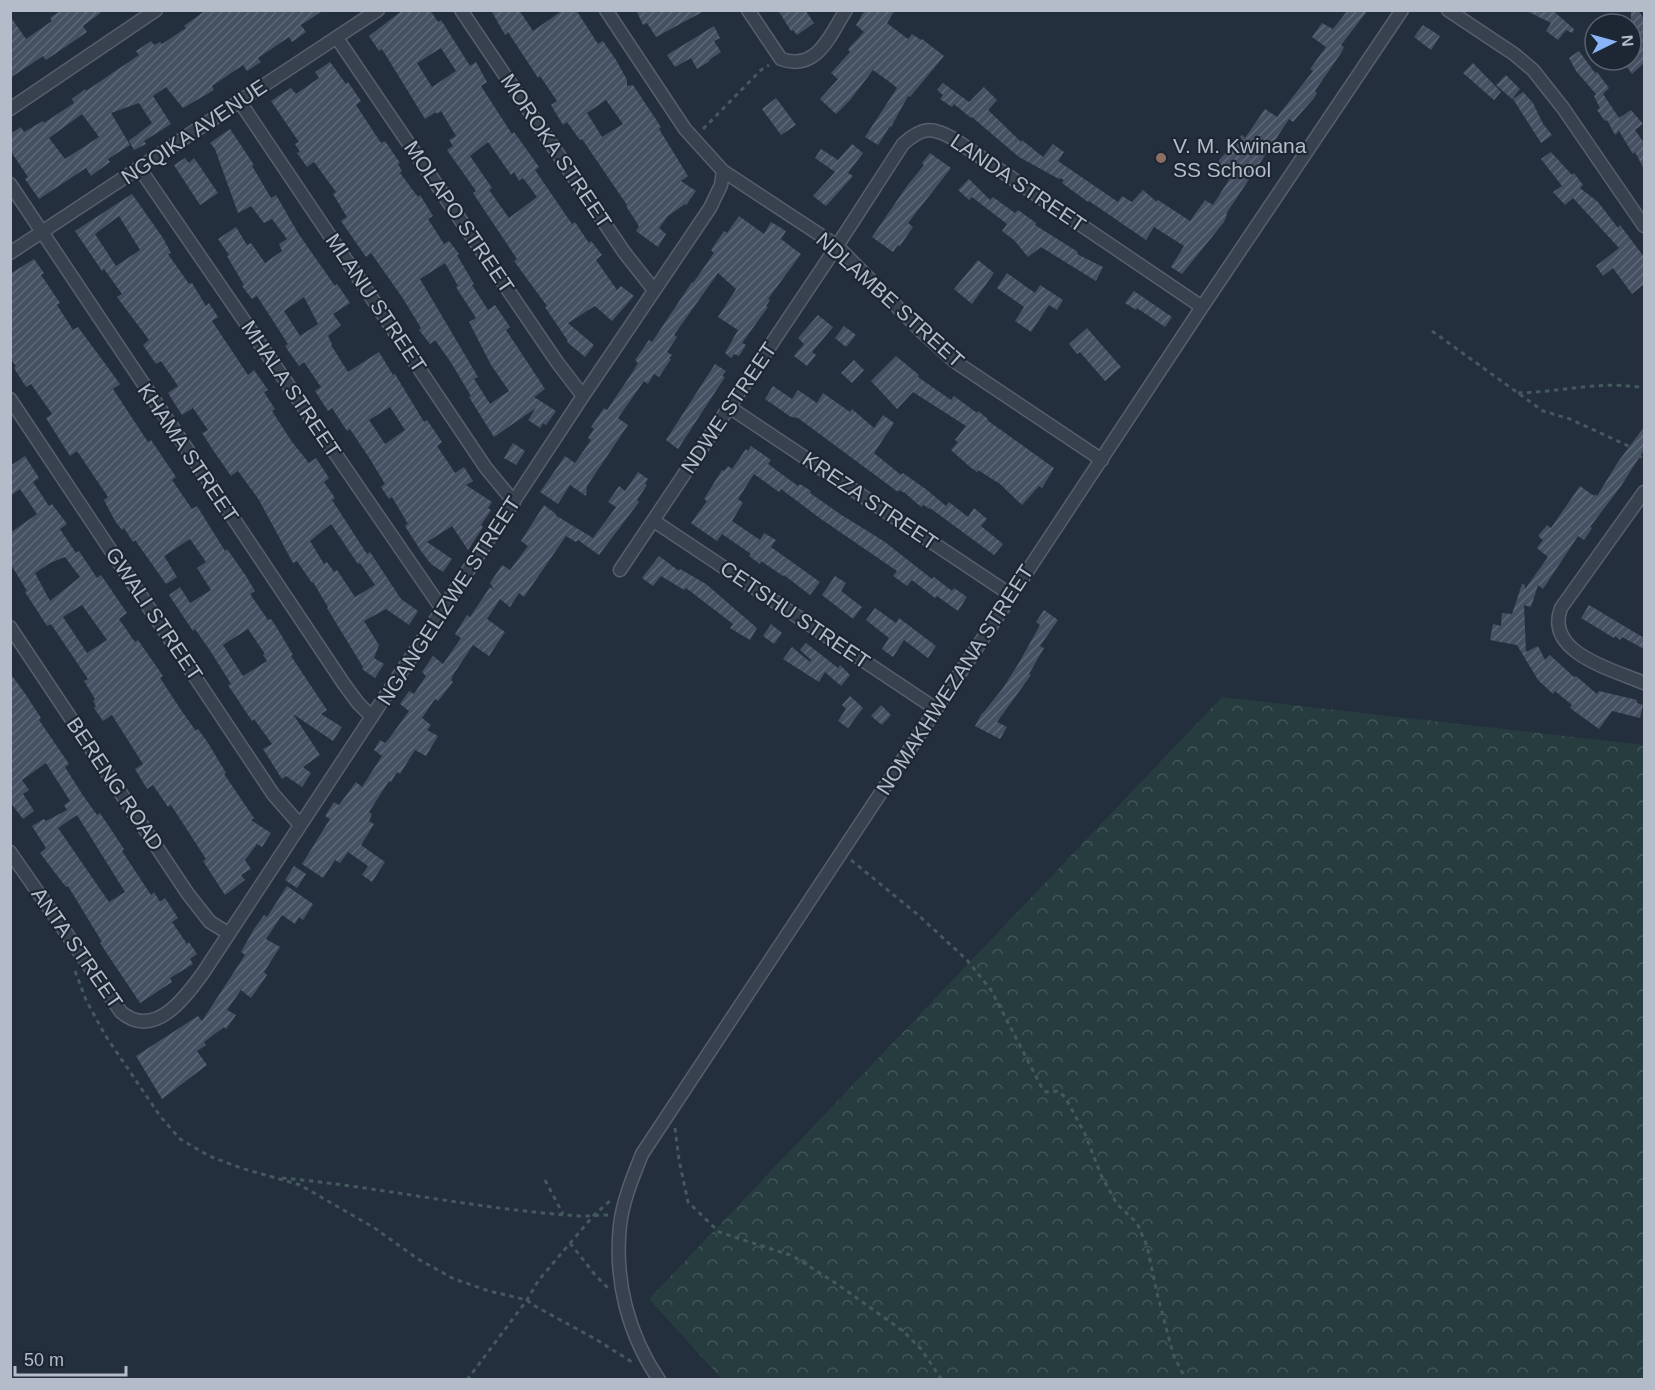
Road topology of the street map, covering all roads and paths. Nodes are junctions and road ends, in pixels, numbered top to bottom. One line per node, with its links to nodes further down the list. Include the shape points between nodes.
1 (156, 10): 12 (street)
2 (378, 10): 9 (street, NGQIKA AVENUE)
3 (461, 10): 21 (street, MOROKA STREET, via 624,252)
4 (606, 10): 13 (street, NDLAMBE STREET)
5 (748, 10): 10 (street)
6 (846, 10): 10 (street, via 817,54 798,63)
7 (1402, 10): 22 (street, NOMAKHWEZANA STREET)
8 (1448, 10): 17 (street, via 1533,70)
9 (337, 38): 11 (street, NGQIKA AVENUE); 26 (street, MOLAPO STREET)
10 (781, 58): 13 (path, via 761,70)
11 (240, 102): 14 (street, NGQIKA AVENUE); 32 (street, MLANU STREET, via 486,468)
12 (10, 109)
13 (694, 139): 15 (street, NDLAMBE STREET)
14 (140, 169): 18 (street, NGQIKA AVENUE); 36 (street, MHALA STREET)
15 (723, 171): 19 (street, NDLAMBE STREET); 21 (street, NGANGELIZWE STREET, via 722,185 710,208)
16 (10, 184): 18 (street, KHAMA STREET)
17 (1644, 226)
18 (42, 232): 20 (street, NGQIKA AVENUE); 40 (street, KHAMA STREET, via 344,684)
19 (837, 246): 22 (street, LANDA STREET, via 903,144 915,133 940,131); 28 (street, NDWE STREET); 29 (street, NDLAMBE STREET, via 954,361)
20 (10, 253)
21 (654, 290): 26 (street, NGANGELIZWE STREET)
22 (1202, 307): 29 (street, NOMAKHWEZANA STREET)
23 (1432, 331): 25 (path)
24 (1644, 388): 25 (path, via 1615,385)
25 (1518, 393): 30 (path, via 1543,411 1635,449)
26 (583, 396): 32 (street, NGANGELIZWE STREET)
27 (10, 399): 41 (street, GWALI STREET, via 273,794)
28 (729, 407): 33 (street, NDWE STREET); 35 (street, KREZA STREET)
29 (1102, 460): 35 (street, NOMAKHWEZANA STREET)
30 (1644, 462)
31 (1644, 495): 38 (street, via 1558,616 1559,631 1578,654)
32 (514, 502): 36 (street, NGANGELIZWE STREET)
33 (654, 520): 34 (street, NDWE STREET); 39 (street, CETSHU STREET)
34 (620, 570)
35 (1011, 595): 39 (street, NOMAKHWEZANA STREET)
36 (442, 609): 40 (street, NGANGELIZWE STREET)
37 (10, 627): 44 (street, BERENG ROAD, via 188,894 210,922)
38 (1644, 684)
39 (936, 709): 42 (street, NOMAKHWEZANA STREET)
40 (372, 717): 41 (street, NGANGELIZWE STREET)
41 (300, 825): 44 (street, NGANGELIZWE STREET)
42 (842, 851): 47 (street, NOMAKHWEZANA STREET); 61 (path, via 967,960 991,990 1041,1086 1046,1092 1058,1091 1065,1097 1101,1175 1117,1204 1137,1223 1147,1246 1173,1354)
43 (10, 852): 45 (street, ANTA STREET)
44 (228, 933): 46 (street, NGANGELIZWE STREET, via 189,993)
45 (78, 950): 46 (street, ANTA STREET, via 120,1012 139,1022); 48 (path, via 74,967 86,999 105,1035 160,1116 180,1139 210,1156)
46 (158, 1018)
47 (672, 1106): 50 (street, NOMAKHWEZANA STREET, via 642,1154); 60 (path, via 688,1202 719,1232 793,1256 837,1284 903,1331)
48 (272, 1177): 51 (path); 56 (path, via 300,1185 454,1279)
49 (545, 1179): 51 (path)
50 (632, 1179): 52 (path); 53 (street, NOMAKHWEZANA STREET)
51 (563, 1214): 52 (path)
52 (594, 1215): 53 (path); 54 (path)
53 (622, 1215): 59 (street, NOMAKHWEZANA STREET, via 618,1258 623,1298 637,1341)
54 (570, 1242): 55 (path); 56 (path)
55 (610, 1290)
56 (527, 1300): 57 (path); 58 (path)
57 (633, 1362)
58 (467, 1380)
59 (659, 1380)
60 (942, 1380)
61 (1186, 1380)

